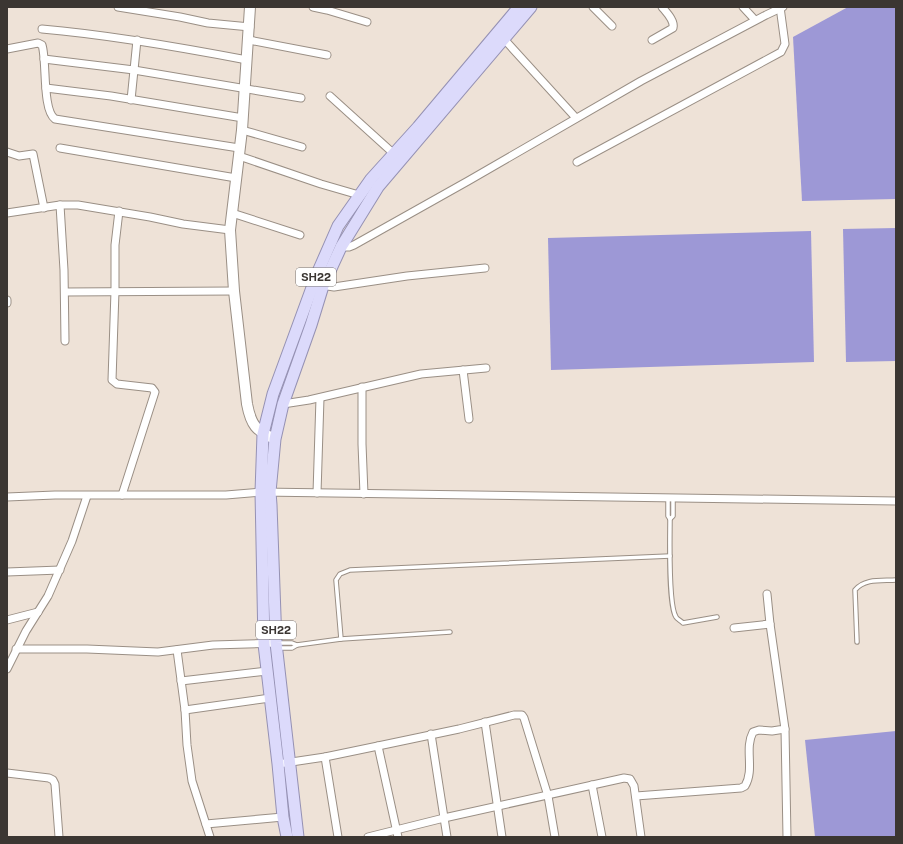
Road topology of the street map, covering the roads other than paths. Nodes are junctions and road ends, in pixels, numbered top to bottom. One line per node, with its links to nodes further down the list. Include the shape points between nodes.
1 (118, 7): 10 (street)
2 (250, 7): 14 (main road)
3 (313, 7): 12 (street)
4 (519, 7): 25 (main road, SH22)
5 (531, 7): 16 (main road, SH22)
6 (593, 7): 13 (street)
7 (662, 7): 19 (street, via 674,26)
8 (743, 7): 11 (street)
9 (781, 7): 11 (street); 39 (street, via 785,44 782,52)
10 (138, 9): 14 (street, via 208,23)
11 (755, 20): 32 (street)
12 (367, 22)
13 (612, 26)
14 (250, 27): 18 (main road)
15 (42, 29): 17 (street)
16 (503, 38): 25 (main road, SH22); 32 (street)
17 (137, 40): 23 (street); 24 (street)
18 (249, 40): 21 (street); 23 (main road)
19 (652, 40)
20 (7, 49): 22 (street, via 40,44 43,46)
21 (328, 55)
22 (44, 59): 24 (street); 26 (street)
23 (247, 60): 27 (main road)
24 (134, 70): 27 (street); 30 (street)
25 (470, 72): 38 (main road, SH22); 49 (main road, SH22, via 378,187)
26 (46, 88): 30 (street); 37 (street, via 51,116 55,119)
27 (245, 88): 29 (street); 31 (main road)
28 (330, 96): 38 (street)
29 (301, 98)
30 (131, 100): 31 (street)
31 (243, 118): 33 (main road)
32 (576, 118): 49 (street, via 354,245)
33 (242, 130): 34 (street); 37 (main road)
34 (302, 147)
35 (60, 148): 40 (street)
36 (7, 152): 43 (street, via 19,156 33,154)
37 (239, 152): 40 (main road); 41 (street, via 320,184)
38 (393, 153): 41 (main road, SH22)
39 (577, 162)
40 (236, 178): 46 (main road)
41 (359, 195): 51 (main road, SH22, via 338,226)
42 (60, 205): 43 (street); 44 (street, via 78,205); 54 (street)
43 (44, 208): 45 (street)
44 (119, 212): 47 (street); 52 (street, via 115,245)
45 (7, 213)
46 (232, 213): 47 (main road); 48 (street)
47 (230, 230): 53 (main road)
48 (300, 235)
49 (341, 247): 51 (main road, SH22)
50 (485, 268): 51 (street, via 334,287)
51 (319, 285): 62 (main road, SH22, via 311,326); 64 (main road, SH22, via 274,394)
52 (115, 291): 53 (street); 54 (street); 70 (street, via 112,380 117,384 152,388 155,392)
53 (234, 291): 64 (main road, via 250,419 254,427)
54 (65, 292): 57 (street)
55 (7, 300): 56 (street)
56 (7, 303)
57 (65, 341)
58 (486, 368): 59 (street)
59 (463, 370): 60 (street, via 421,374); 63 (street)
60 (362, 387): 61 (street); 68 (street)
61 (320, 398): 62 (street); 67 (street)
62 (283, 404): 65 (main road, SH22)
63 (469, 419)
64 (263, 434): 65 (main road); 66 (main road, SH22)
65 (275, 440): 66 (main road, SH22)
66 (266, 492): 67 (street); 70 (street); 74 (main road, SH22)
67 (317, 493): 68 (street)
68 (364, 494): 72 (street)
69 (87, 496): 70 (street); 71 (street); 76 (street)
70 (122, 496)
71 (7, 497)
72 (670, 498): 73 (street); 75 (lane, via 673,516 670,519)
73 (896, 501)
74 (267, 538): 88 (main road, SH22); 89 (main road, SH22)
75 (670, 556): 81 (lane, via 673,609 676,618 683,623); 86 (lane, via 350,570 340,574 336,580)
76 (60, 570): 77 (street); 80 (street)
77 (7, 572)
78 (896, 580): 87 (lane, via 865,582 856,590)
79 (767, 594): 83 (street)
80 (38, 612): 82 (street); 90 (street)
81 (717, 617)
82 (7, 620)
83 (770, 624): 84 (street); 98 (street)
84 (734, 628)
85 (450, 632): 86 (lane)
86 (341, 639): 89 (lane)
87 (857, 642)
88 (264, 644): 89 (street); 91 (street, via 213,645); 93 (main road, SH22)
89 (276, 646): 102 (main road, SH22)
90 (16, 649): 91 (street, via 139,652); 92 (street)
91 (177, 650): 94 (street)
92 (7, 669)
93 (267, 671): 94 (street); 95 (main road, SH22)
94 (181, 681): 96 (street)
95 (270, 698): 96 (street); 103 (main road, SH22)
96 (185, 710): 111 (street, via 186,745 192,781)
97 (485, 722): 99 (street); 106 (street, via 522,715); 108 (street)
98 (785, 729): 107 (street, via 753,732 750,742 750,776 741,788); 124 (street)
99 (431, 734): 100 (street); 110 (street)
100 (378, 746): 101 (street); 112 (street)
101 (325, 757): 102 (street); 117 (street)
102 (290, 763): 103 (street); 116 (main road, SH22)
103 (278, 764): 109 (main road, SH22)
104 (7, 772): 113 (street, via 53,780)
105 (592, 785): 106 (street); 107 (street, via 628,778 632,782); 122 (street)
106 (548, 796): 108 (street); 121 (street)
107 (636, 796): 123 (street)
108 (498, 807): 110 (street); 120 (street)
109 (283, 817): 111 (street); 115 (main road, SH22)
110 (444, 818): 112 (street); 119 (street)
111 (206, 824): 114 (street)
112 (398, 833): 118 (street)
113 (59, 837)
114 (210, 837)
115 (287, 837)
116 (298, 837)
117 (338, 837)
118 (368, 837)
119 (447, 837)
120 (502, 837)
121 (554, 837)
122 (602, 837)
123 (641, 837)
124 (787, 837)

